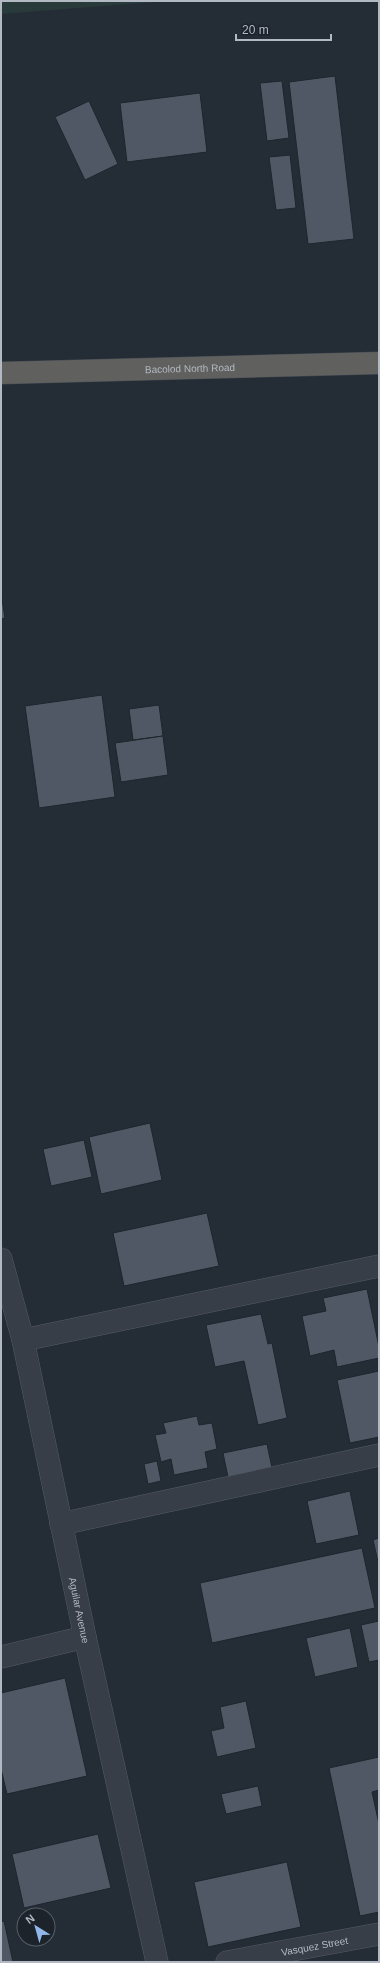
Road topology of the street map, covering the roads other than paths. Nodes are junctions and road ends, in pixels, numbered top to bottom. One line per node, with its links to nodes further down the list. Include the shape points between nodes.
1 (379, 363): 2 (highway, Bacolod North Road)
2 (1, 373)
3 (1, 1259): 5 (street, Aguilar Avenue)
4 (379, 1266): 5 (street)
5 (23, 1340): 7 (street, Aguilar Avenue)
6 (379, 1455): 7 (street)
7 (61, 1524): 8 (street, Aguilar Avenue)
8 (85, 1637): 9 (street); 11 (street, Aguilar Avenue)
9 (1, 1657)
10 (379, 1934): 12 (street, Vasquez Street)
11 (157, 1962)
12 (226, 1962)

